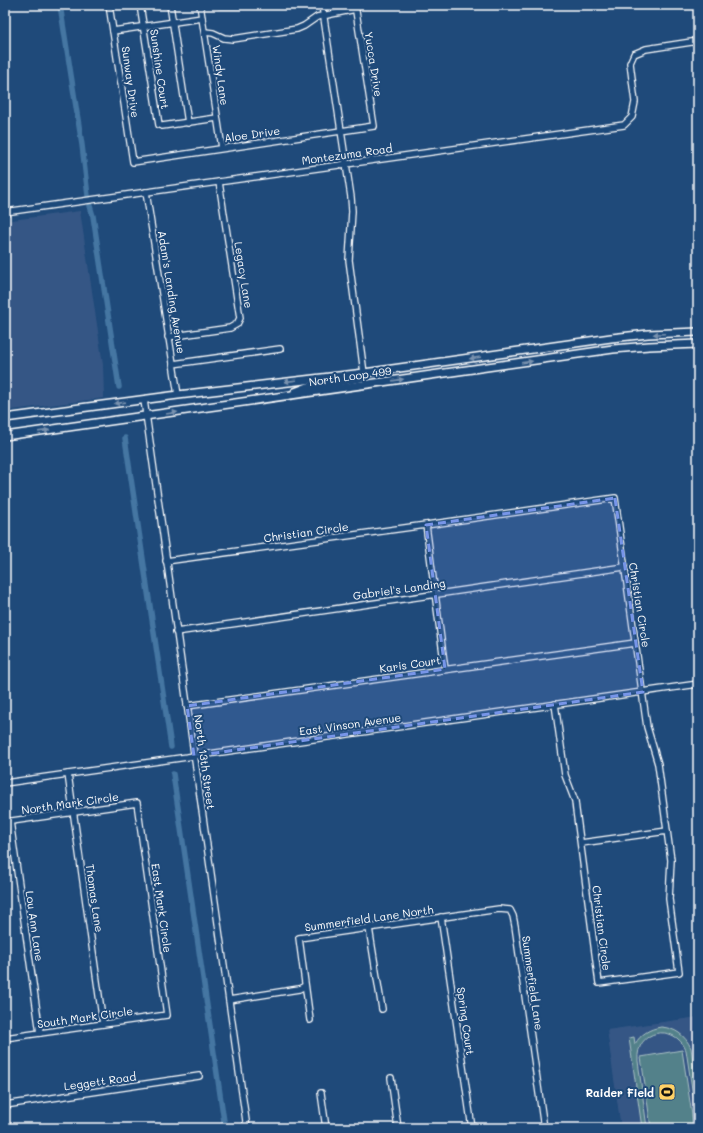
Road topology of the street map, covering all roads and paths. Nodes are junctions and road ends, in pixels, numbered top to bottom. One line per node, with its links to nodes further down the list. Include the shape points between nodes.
1 (109, 5): 13 (street, Sunway Drive)
2 (140, 5): 12 (street, Sunshine Court)
3 (170, 5): 11 (street)
4 (200, 5): 10 (street, Windy Lane)
5 (220, 5): 6 (street)
6 (239, 5)
7 (322, 5): 9 (street)
8 (356, 7): 9 (street); 18 (street, Yucca Drive)
9 (324, 15): 14 (street, via 312,19 297,30 248,37 228,39); 19 (street)
10 (202, 18): 11 (street); 14 (street, Windy Lane)
11 (173, 22): 12 (street); 17 (street)
12 (144, 26): 13 (street); 17 (street, Sunshine Court, via 159,125)
13 (113, 31): 21 (street, Sunway Drive)
14 (205, 32): 16 (street, Windy Lane)
15 (698, 41): 22 (street, Montezuma Road, via 646,49 634,54 630,63 635,102 632,117 624,125)
16 (217, 118): 17 (street, Sunshine Court); 20 (street, Windy Lane)
17 (188, 123)
18 (374, 126): 19 (street, Aloe Drive)
19 (342, 131): 20 (street, Aloe Drive); 22 (street)
20 (222, 148): 21 (street, Aloe Drive)
21 (133, 162)
22 (347, 164): 23 (street, Montezuma Road); 31 (street, via 352,211 350,260)
23 (219, 182): 24 (street, Montezuma Road); 27 (street, Legacy Lane, via 240,318 237,324 230,328)
24 (146, 192): 25 (street, Montezuma Road); 27 (street, Adam's Landing Avenue)
25 (5, 212)
26 (698, 332): 31 (main road, North Loop 499, one-way to 31, via 611,338)
27 (168, 337): 30 (street, Adam's Landing Avenue)
28 (698, 344): 33 (main road, North Loop 499, one-way to 28, via 613,350)
29 (280, 349): 30 (street)
30 (173, 364): 32 (street, Adam's Landing Avenue)
31 (364, 373): 32 (main road, North Loop 499, one-way to 32); 33 (main road, via 361,378 308,387)
32 (178, 395): 34 (main road, North Loop 499)
33 (280, 397): 35 (main road, North Loop 499, one-way to 33)
34 (144, 400): 35 (street, North 13th Street); 36 (main road, North Loop 499, one-way to 36)
35 (146, 417): 37 (main road, North Loop 499, one-way to 35); 39 (street, North 13th Street)
36 (5, 418)
37 (5, 436)
38 (426, 525): 39 (street, Christian Circle); 40 (street, Christian Circle, via 615,498); 41 (street)
39 (166, 561): 42 (street, North 13th Street)
40 (624, 567): 41 (street, Gabriel's Landing); 43 (street, Christian Circle)
41 (435, 594): 42 (street, Gabriel's Landing); 44 (street)
42 (176, 632): 48 (street, North 13th Street)
43 (635, 643): 44 (street, Karis Court); 46 (street, Christian Circle)
44 (445, 669): 48 (street, Karis Court)
45 (698, 684): 46 (street, East Vinson Avenue)
46 (642, 692): 47 (street, East Vinson Avenue); 55 (street, Christian Circle, via 647,727 658,764)
47 (555, 704): 49 (street, East Vinson Avenue); 56 (street, via 565,775 575,801)
48 (187, 706): 49 (street, North 13th Street)
49 (194, 756): 50 (street, East Vinson Avenue); 60 (street, North 13th Street)
50 (68, 774): 51 (street, East Vinson Avenue); 53 (street, Thomas Lane)
51 (5, 783)
52 (137, 803): 53 (street, North Mark Circle); 62 (street, East Mark Circle)
53 (73, 812): 54 (street, North Mark Circle); 64 (street, Thomas Lane)
54 (7, 822): 65 (street, Lou Ann Lane)
55 (667, 831): 56 (street); 56 (street, Christian Circle, via 671,860 669,899 679,972 599,983)
56 (581, 843)
57 (441, 918): 58 (street, Summerfield Lane North); 74 (street, Spring Court); 75 (street, Summerfield Lane, via 499,909 512,912)
58 (370, 928): 59 (street, Summerfield Lane North, via 299,938); 61 (street)
59 (305, 986): 60 (street); 63 (street)
60 (229, 1000): 71 (street, North 13th Street)
61 (382, 1010)
62 (167, 1015): 64 (street, South Mark Circle)
63 (310, 1020)
64 (103, 1024): 65 (street, South Mark Circle)
65 (40, 1033): 66 (street, South Mark Circle)
66 (5, 1038)
67 (199, 1076): 70 (street, Leggett Road)
68 (391, 1078): 73 (street)
69 (320, 1093): 72 (street)
70 (5, 1104)
71 (247, 1128)
72 (326, 1128)
73 (398, 1128)
74 (472, 1128)
75 (544, 1128)

